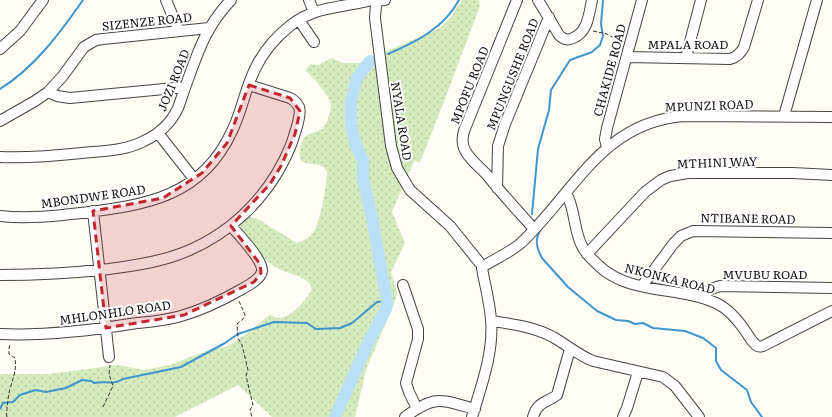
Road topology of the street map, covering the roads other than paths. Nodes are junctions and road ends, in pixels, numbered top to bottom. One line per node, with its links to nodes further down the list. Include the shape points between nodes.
1 (166, 0): 17 (street)
2 (231, 0): 16 (street, JOZI ROAD)
3 (309, 0): 13 (street)
4 (517, 0): 33 (street, MPOFU ROAD, via 463,137 465,152)
5 (538, 0): 14 (street)
6 (592, 0): 14 (street, via 584,30 574,38 563,39)
7 (642, 0): 20 (street, CHAKIDE ROAD)
8 (702, 0): 21 (street)
9 (758, 0): 21 (street, MPALA ROAD, via 740,53 730,59)
10 (817, 0): 25 (street)
11 (42, 1): 19 (street, via 20,31)
12 (374, 2): 13 (street, MBONDWE ROAD); 41 (street, NYALA ROAD, via 391,146 397,168 410,190 450,226)
13 (314, 12): 15 (street, MBONDWE ROAD)
14 (549, 17): 33 (street, MPUNGUSHE ROAD, via 498,146)
15 (299, 20): 18 (street); 22 (street, MBONDWE ROAD, via 269,47 255,69)
16 (209, 28): 17 (street, SIZENZE ROAD); 23 (street, JOZI ROAD)
17 (179, 31): 24 (street, SIZENZE ROAD, via 89,42)
18 (314, 42)
19 (1, 46)
20 (628, 52): 21 (street, MPALA ROAD); 29 (street, CHAKIDE ROAD, via 607,128)
21 (686, 58)
22 (249, 85): 32 (street, MBONDWE ROAD, via 227,143 211,164); 37 (street, via 290,98 299,107 299,116 288,151 270,184 254,205)
23 (185, 87): 24 (street, via 70,98); 28 (street, JOZI ROAD, via 170,122)
24 (48, 92): 27 (street, SIZENZE ROAD)
25 (784, 116): 26 (street, MPUNZI ROAD); 29 (street, MPUNZI ROAD, via 670,117 641,126)
26 (832, 117)
27 (0, 121)
28 (158, 133): 30 (street, JOZI ROAD, via 137,144 113,150 19,158); 32 (street)
29 (607, 147): 34 (street, MPUNZI ROAD)
30 (0, 156)
31 (832, 175): 40 (street, MTHINI WAY, via 688,173 670,176 645,192)
32 (194, 179): 35 (street, MBONDWE ROAD, via 172,194 157,200)
33 (497, 188): 38 (street, MPOFU ROAD)
34 (566, 193): 38 (street, MPUNZI ROAD); 40 (street, NKONKA ROAD)
35 (94, 211): 36 (street, MBONDWE ROAD, via 60,215); 42 (street)
36 (0, 216)
37 (231, 226): 42 (street, via 210,241 175,256); 50 (street, MHLONHLO ROAD, via 262,268 254,282 206,307 176,318)
38 (534, 229): 41 (street, MPUNZI ROAD, via 515,247)
39 (832, 233): 45 (street, NTIBANE ROAD, via 686,232 674,243)
40 (587, 254): 45 (street, NKONKA ROAD, via 613,276)
41 (479, 266): 49 (street, NYALA ROAD)
42 (100, 270): 43 (street); 50 (street)
43 (0, 275)
44 (403, 285): 55 (street, via 418,329 418,339 406,383)
45 (642, 286): 47 (street, NKONKA ROAD)
46 (832, 288): 47 (street, MVUBU ROAD, via 720,286)
47 (701, 297): 48 (street, NKONKA ROAD, via 728,310 758,346 763,346)
48 (832, 311)
49 (492, 321): 52 (street, via 545,333); 56 (street, NYALA ROAD, via 487,363)
50 (106, 328): 51 (street, MHLONHLO ROAD, via 45,334); 53 (street)
51 (0, 334)
52 (570, 349): 54 (street, via 593,361); 58 (street, via 559,392 539,405)
53 (109, 356)
54 (638, 372): 59 (street); 60 (street, via 660,376 671,382)
55 (417, 409): 56 (street, via 430,402 441,401); 57 (street)
56 (474, 413)
57 (405, 417)
58 (533, 417)
59 (623, 417)
60 (699, 417)

